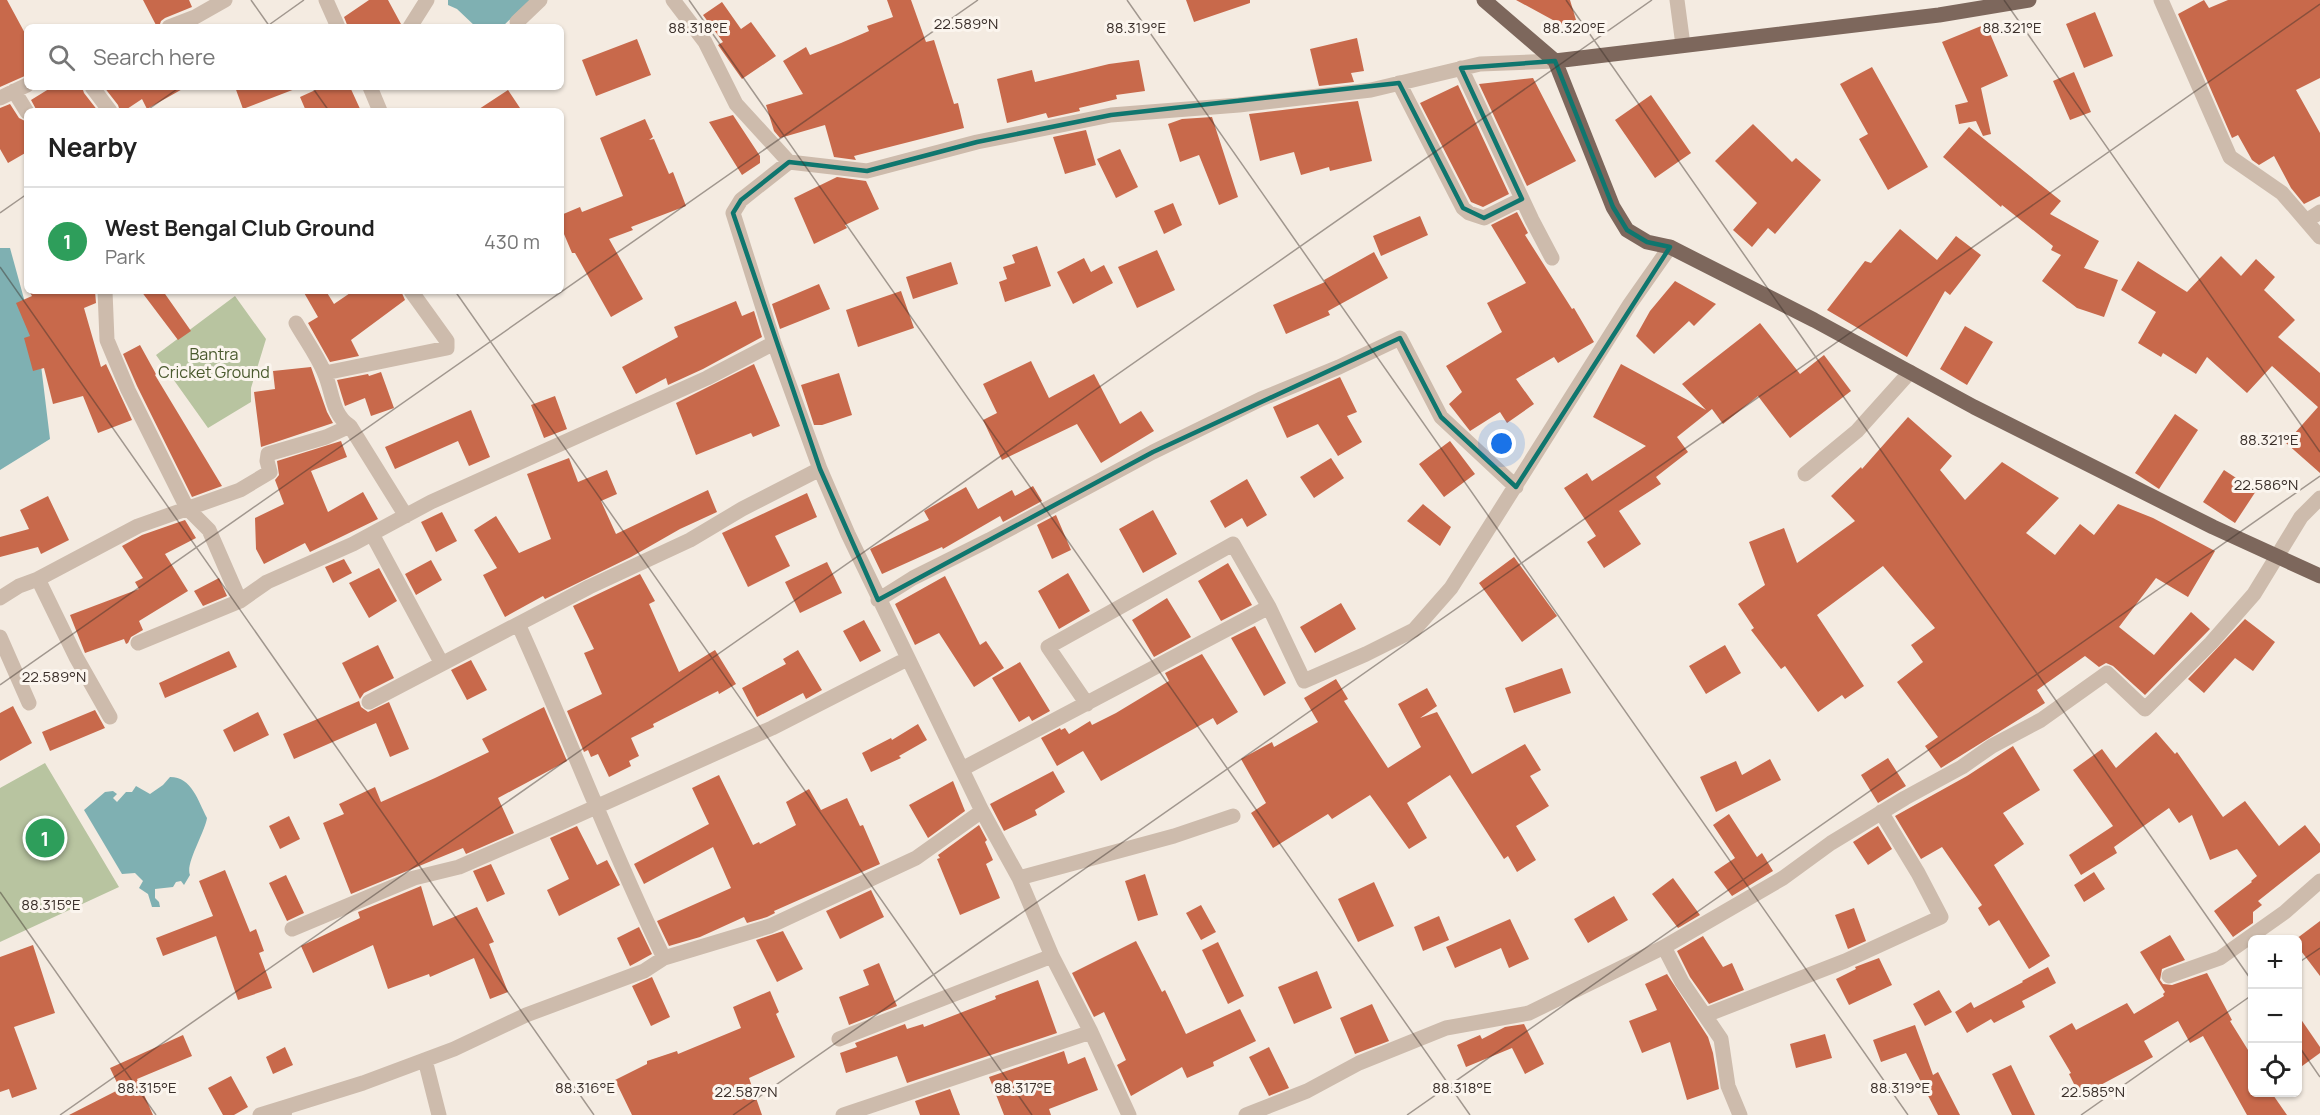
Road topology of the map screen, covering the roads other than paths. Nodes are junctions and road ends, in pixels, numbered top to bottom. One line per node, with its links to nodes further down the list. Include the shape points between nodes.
1 (225, 0): 11 (street)
2 (326, 0): 12 (street)
3 (427, 0): 13 (street)
4 (540, 0): 10 (street)
5 (673, 0): 24 (street, via 705,42 736,104)
6 (1484, 0): 15 (main road)
7 (1677, 0): 14 (street)
8 (2029, 0): 14 (main road, via 1940,15)
9 (2161, 0): 27 (street, via 2230,157 2282,194)
10 (518, 22)
11 (177, 24)
12 (337, 24)
13 (412, 24)
14 (1683, 45): 15 (main road)
15 (1555, 61): 16 (street); 29 (main road, via 1613,207 1626,230 1647,242)
16 (1461, 68): 17 (street); 25 (street)
17 (1399, 83): 24 (street, via 1327,95 1111,115 977,142 867,171); 25 (street, via 1463,208 1484,218)
18 (94, 90): 22 (street)
19 (372, 90): 23 (street)
20 (14, 91): 21 (street)
21 (25, 108)
22 (108, 108)
23 (380, 108)
24 (789, 162): 34 (street, via 741,200 733,213)
25 (1522, 199): 30 (street)
26 (2320, 212): 27 (street)
27 (2306, 221): 28 (street)
28 (2320, 237)
29 (1670, 247): 35 (main road); 40 (street)
30 (1552, 258)
31 (105, 294): 42 (street, via 106,340)
32 (413, 294): 36 (street, via 447,341 447,348)
33 (296, 323): 36 (street)
34 (774, 343): 38 (street); 43 (street, via 707,378)
35 (1910, 372): 39 (street, via 1857,431); 45 (main road, via 2213,527)
36 (325, 374): 37 (street, via 330,398 343,422)
37 (350, 426): 42 (street, via 268,453 270,472 240,490); 43 (street)
38 (820, 469): 49 (street); 52 (street)
39 (1804, 474)
40 (1516, 487): 49 (street, via 1441,417 1401,338 1154,452); 51 (street, via 1451,588 1414,630 1366,654 1304,681)
41 (2320, 498): 45 (street, via 2301,516)
42 (188, 507): 47 (street, via 138,526); 50 (street, via 209,530)
43 (405, 516): 44 (street)
44 (372, 534): 50 (street, via 267,582); 56 (street)
45 (2278, 556): 46 (main road); 64 (street, via 2254,594 2145,709 2108,673 2041,720)
46 (2320, 576)
47 (38, 579): 48 (street); 60 (street)
48 (0, 598)
49 (878, 600): 55 (street)
50 (240, 601): 54 (street)
51 (1269, 608): 59 (street); 59 (street, via 1233,544 1195,564 1048,647)
52 (519, 626): 56 (street); 62 (street)
53 (0, 637): 58 (street)
54 (138, 643)
55 (907, 659): 61 (street); 62 (street, via 772,728)
56 (442, 664): 57 (street)
57 (369, 702)
58 (29, 703)
59 (1087, 704): 61 (street)
60 (110, 717)
61 (962, 769): 63 (street)
62 (597, 806): 68 (street, via 459,867 414,878); 71 (street)
63 (982, 811): 66 (street); 71 (street, via 916,858 835,897 770,927)
64 (1881, 812): 69 (street, via 1783,878); 73 (street, via 1941,917 1845,961)
65 (1233, 816): 66 (street)
66 (1019, 878): 70 (street)
67 (2320, 881): 72 (street, via 2285,912 2220,958)
68 (292, 929)
69 (1664, 947): 73 (street, via 1682,982); 82 (street, via 1529,1013 1446,1028)
70 (1052, 956): 74 (street); 75 (street)
71 (664, 958): 76 (street, via 644,971 526,1015)
72 (2169, 976)
73 (1706, 1015): 83 (street, via 1721,1039 1728,1086)
74 (1091, 1032): 80 (street); 81 (street)
75 (839, 1039)
76 (425, 1060): 77 (street); 79 (street)
77 (285, 1111): 78 (street)
78 (260, 1115)
79 (439, 1115)
80 (843, 1115)
81 (1129, 1115)
82 (1246, 1115)
83 (1740, 1115)

